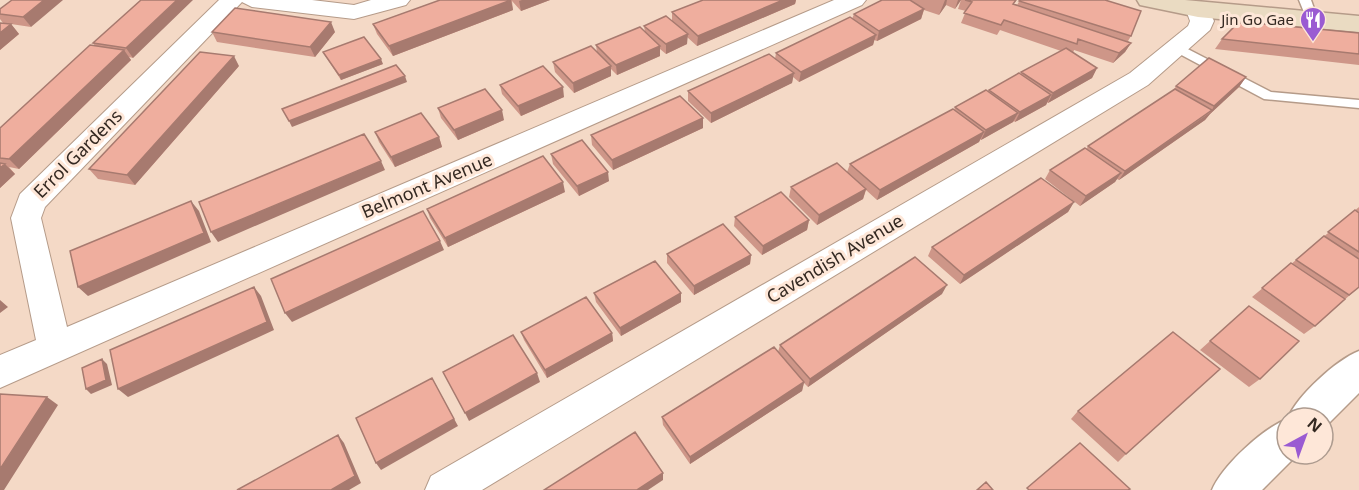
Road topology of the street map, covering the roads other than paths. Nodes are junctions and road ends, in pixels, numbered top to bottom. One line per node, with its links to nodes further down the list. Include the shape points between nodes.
1 (232, 0): 10 (street, Errol Gardens, via 31,202 26,218)
2 (252, 0): 3 (street, via 354,12)
3 (398, 0)
4 (854, 0): 10 (street, Belmont Avenue)
5 (1174, 4): 6 (main road); 8 (street, Cavendish Avenue, via 1201,25)
6 (1308, 10): 7 (main road)
7 (1359, 24)
8 (1178, 48): 9 (lane, via 1268,96); 15 (street, Cavendish Avenue, via 1139,79)
9 (1359, 104)
10 (55, 348): 12 (street, Belmont Avenue)
11 (1359, 368): 13 (street)
12 (0, 372)
13 (1319, 406)
14 (1275, 450): 16 (street)
15 (445, 490)
16 (1233, 490)

